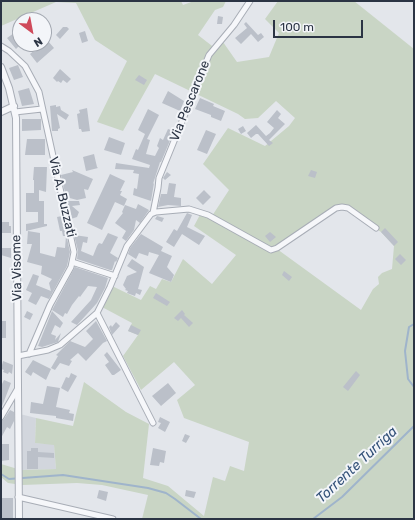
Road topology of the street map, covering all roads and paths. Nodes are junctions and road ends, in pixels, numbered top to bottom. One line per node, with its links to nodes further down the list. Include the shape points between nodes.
1 (250, 1): 7 (street, Via Pescarone, via 209,55 159,178)
2 (1, 46): 5 (street, Via A. Buzzati, via 25,66 39,92)
3 (1, 67): 4 (street, Via Visome)
4 (14, 109): 5 (street); 6 (street); 13 (street, Via Visome)
5 (42, 109): 9 (street, Via A. Buzzati, via 74,252)
6 (1, 112)
7 (153, 213): 8 (street, via 189,209 208,216 271,250 336,208 348,208); 10 (street, Via Pescarone, via 127,246)
8 (376, 228)
9 (72, 262): 10 (street); 12 (street, Via A. Buzzati)
10 (116, 273): 11 (street, Via Pescarone)
11 (97, 313): 12 (street, via 60,345); 16 (street)
12 (29, 354): 13 (street)
13 (18, 356): 14 (street, Via Visome)
14 (18, 388): 15 (street); 17 (street, Via Visome)
15 (1, 417)
16 (153, 423)
17 (18, 497): 18 (street); 19 (street)
18 (84, 512): 20 (street); 21 (street)
19 (19, 519)
20 (83, 519)
21 (113, 519)

